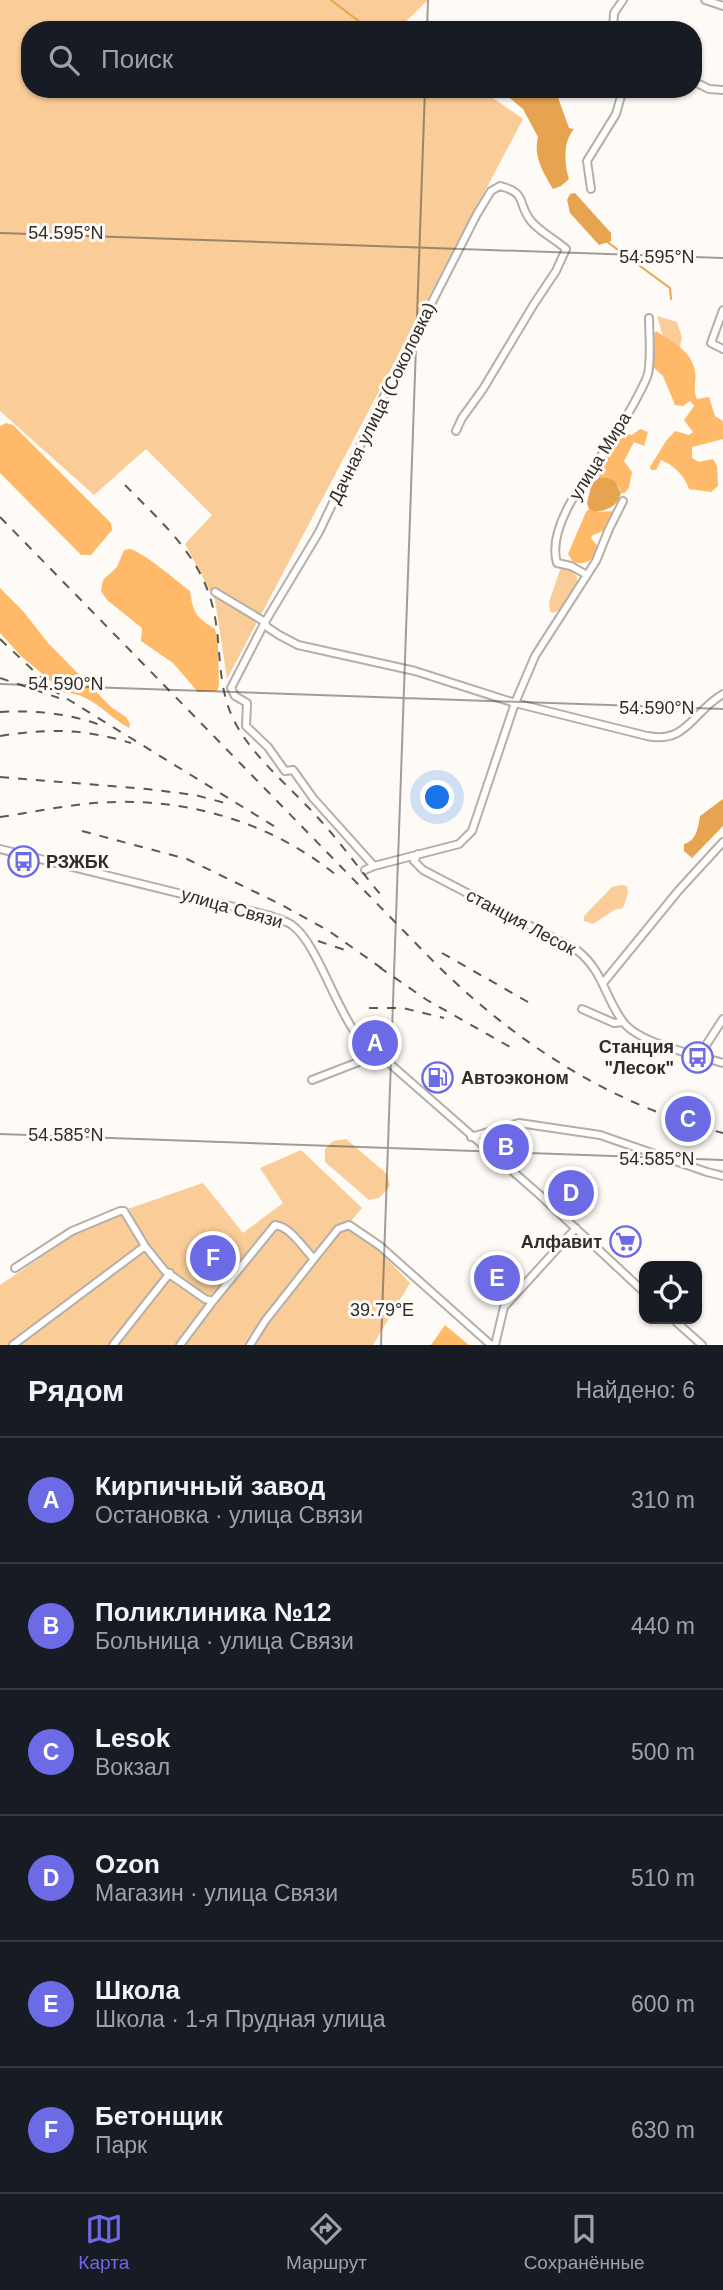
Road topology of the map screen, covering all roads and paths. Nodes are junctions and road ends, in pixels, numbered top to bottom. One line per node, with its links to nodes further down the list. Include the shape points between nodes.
1 (623, 0): 4 (street)
2 (705, 0): 3 (street)
3 (723, 6)
4 (614, 21)
5 (702, 85): 6 (street)
6 (723, 90)
7 (620, 98): 8 (street, via 616,114 587,161)
8 (591, 189)
9 (723, 310): 11 (street, via 711,343)
10 (649, 318): 14 (street, улица Мира, via 648,374 563,517 555,545 557,563)
11 (723, 349)
12 (456, 431): 16 (street, Дачная улица (Соколовка), via 566,248 529,220 521,196 500,186 491,191 477,214 319,532)
13 (624, 501): 14 (street)
14 (587, 575): 18 (street, via 535,656)
15 (215, 592): 16 (street)
16 (265, 622): 18 (street, via 298,645 415,671); 22 (street, Дачная улица (Соколовка), via 232,688 247,704 246,726 285,771 293,770)
17 (723, 694): 18 (street, via 678,734 667,738)
18 (515, 703): 21 (street, via 472,831 460,844)
19 (723, 842): 24 (street)
20 (0, 849): 28 (street, улица Связи, via 291,924 306,941 346,1021)
21 (419, 854): 22 (street); 24 (street, станция Лесок, via 414,861 423,870 578,951 592,962)
22 (374, 866): 23 (street)
23 (365, 870)
24 (603, 983): 27 (street, станция Лесок)
25 (582, 1009): 27 (street, via 614,1023)
26 (723, 1018): 29 (street)
27 (623, 1022): 29 (street, via 635,1033)
28 (365, 1041): 31 (street, via 361,1061); 32 (street, улица Связи)
29 (699, 1056): 30 (street)
30 (723, 1062)
31 (312, 1080)
32 (471, 1137): 33 (street, via 519,1123 600,1135); 34 (street, улица Связи)
33 (723, 1175)
34 (576, 1228): 39 (street, улица Связи); 46 (street, via 504,1307)
35 (145, 1246): 37 (street, via 120,1211 72,1231); 38 (street); 42 (street)
36 (314, 1259): 40 (street, via 288,1231 275,1226); 45 (street); 46 (street, via 338,1228 349,1225 380,1246)
37 (15, 1268)
38 (170, 1273): 40 (street); 43 (street)
39 (639, 1287)
40 (213, 1301): 44 (street)
41 (679, 1324): 47 (street)
42 (13, 1345)
43 (113, 1345)
44 (180, 1345)
45 (250, 1345)
46 (493, 1345)
47 (702, 1345)

